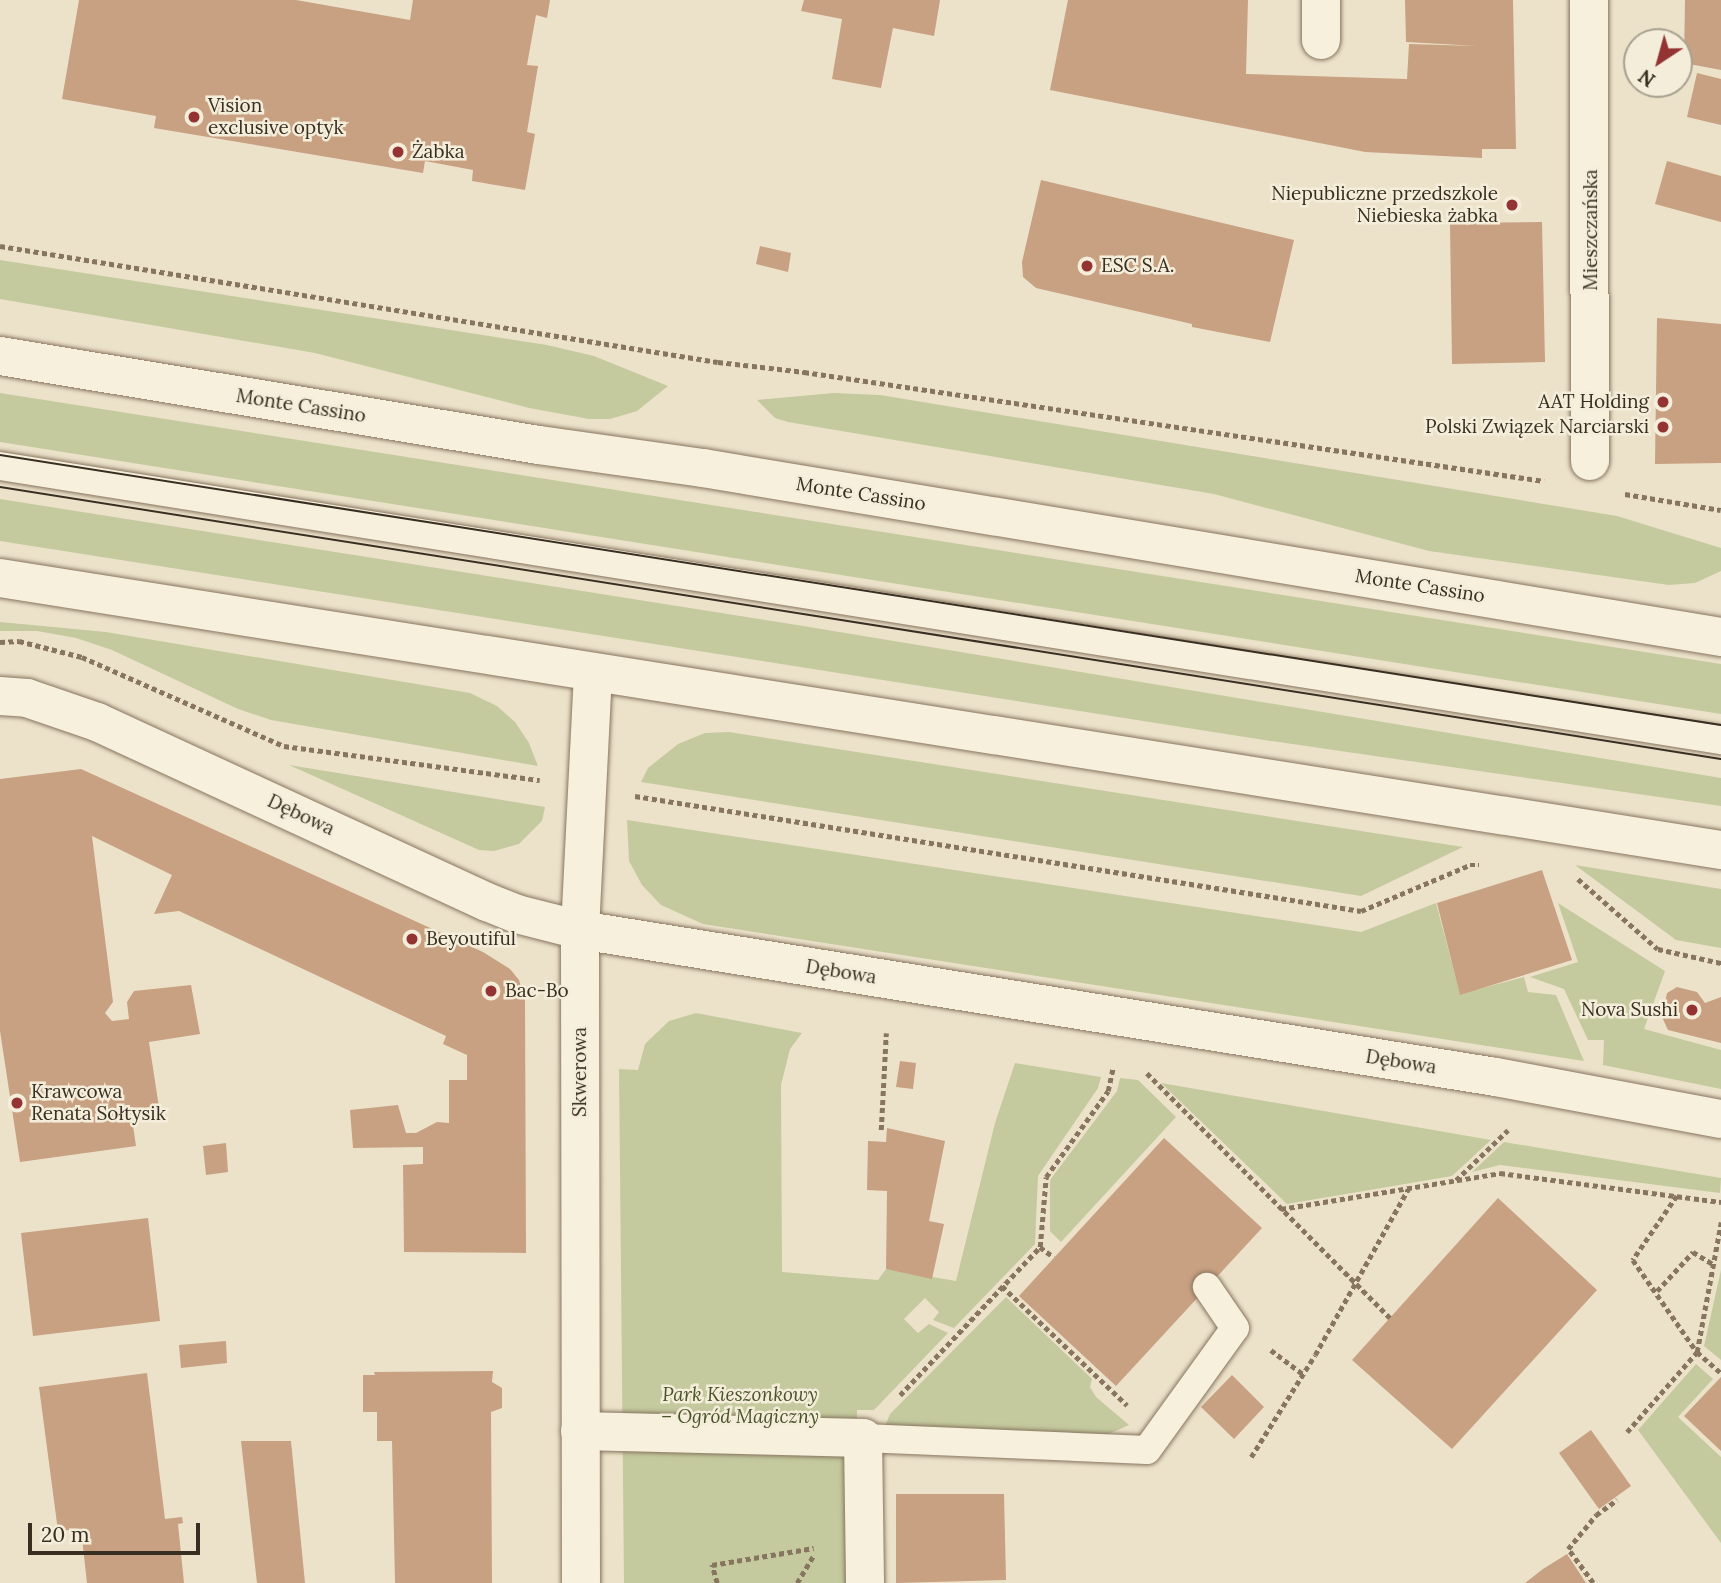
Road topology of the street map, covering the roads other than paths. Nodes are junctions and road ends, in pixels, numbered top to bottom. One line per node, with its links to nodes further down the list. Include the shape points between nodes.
1 (1321, 0): 3 (street)
2 (1589, 0): 5 (street, Mieszczańska)
3 (1321, 40)
4 (0, 356): 8 (street, Monte Cassino)
5 (1590, 461)
6 (0, 466): 11 (lane)
7 (0, 578): 9 (street)
8 (1721, 637)
9 (593, 671): 12 (street); 13 (street, Skwerowa)
10 (0, 696): 13 (street, Dębowa, via 27,698 97,722 487,902)
11 (1721, 740)
12 (1721, 850)
13 (580, 930): 14 (street, Dębowa, via 1496,1077); 16 (street, Skwerowa)
14 (1721, 1119)
15 (1207, 1287): 17 (lane, via 1235,1328 1147,1450)
16 (580, 1431): 17 (street); 18 (street, Skwerowa)
17 (863, 1438): 19 (street)
18 (581, 1583)
19 (865, 1583)

